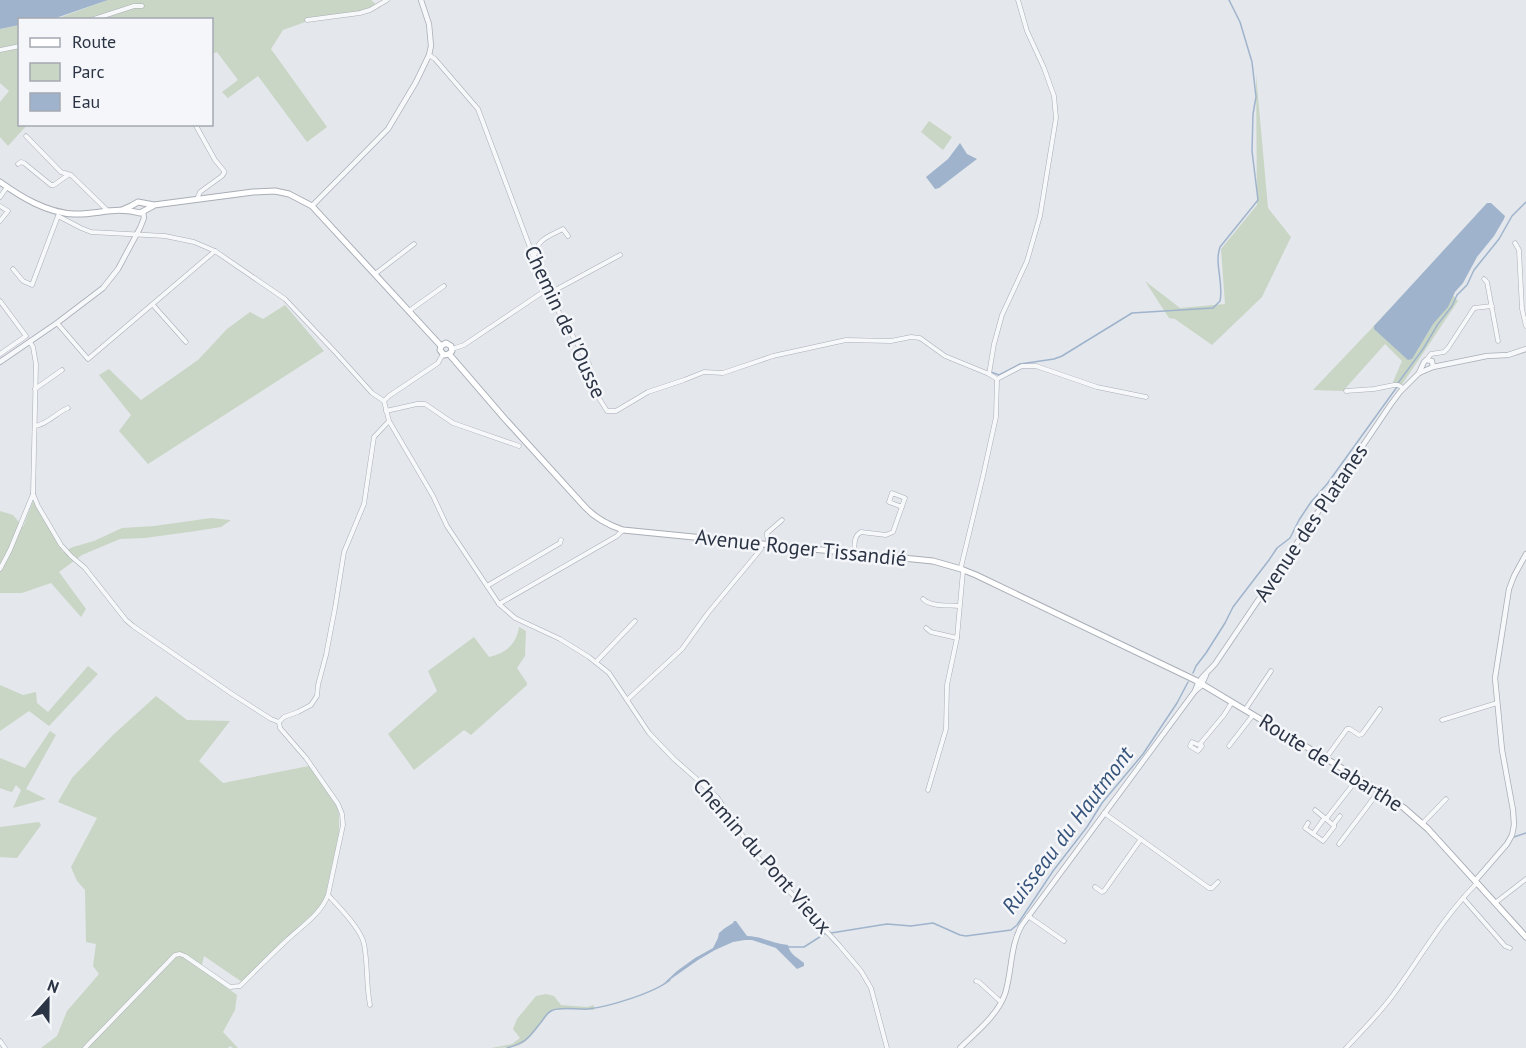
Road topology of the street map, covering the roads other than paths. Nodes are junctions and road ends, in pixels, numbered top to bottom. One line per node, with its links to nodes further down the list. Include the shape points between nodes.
1 (387, 0): 6 (street, via 360,13)
2 (421, 0): 7 (street)
3 (1018, 0): 62 (street, via 1054,96 1056,118 1041,210 1027,261 1002,315)
4 (142, 6): 5 (street)
5 (97, 18)
6 (307, 20)
7 (431, 44): 10 (street); 11 (street, Chemin de l'Ousse)
8 (18, 46): 9 (street)
9 (0, 50)
10 (429, 56): 11 (street); 24 (street, via 388,129)
11 (435, 58): 36 (street, Chemin de l'Ousse, via 478,109)
12 (196, 126): 19 (street, via 224,171)
13 (26, 136): 15 (street, via 61,172)
14 (18, 164): 15 (street, via 24,163 51,185)
15 (69, 175): 25 (street)
16 (0, 182): 17 (main road)
17 (7, 187): 18 (street); 28 (main road)
18 (0, 197)
19 (196, 199): 22 (main road); 24 (main road, via 275,191)
20 (143, 203): 21 (main road); 22 (main road); 27 (main road, via 145,207)
21 (134, 204): 26 (main road); 27 (main road, via 133,208)
22 (154, 205): 27 (main road)
23 (0, 206): 29 (street, via 8,211)
24 (312, 206): 38 (main road)
25 (108, 210): 26 (main road); 28 (main road)
26 (122, 210): 27 (main road)
27 (140, 212): 30 (street, via 141,225)
28 (58, 214): 30 (street, via 91,232); 37 (street, via 32,285)
29 (0, 220)
30 (136, 235): 34 (street, via 165,236); 48 (street, via 104,288)
31 (568, 236): 36 (street, via 563,229 542,240)
32 (1515, 243): 49 (street, via 1519,250)
33 (414, 244): 38 (street)
34 (215, 251): 43 (street); 68 (street, via 285,299 372,393)
35 (620, 255): 41 (street)
36 (534, 259): 41 (street, Chemin de l'Ousse)
37 (13, 269)
38 (375, 274): 46 (main road)
39 (1484, 279): 44 (street)
40 (444, 286): 46 (street)
41 (547, 292): 56 (street); 62 (street, Chemin de l'Ousse, via 589,364 597,395 607,411 616,411 648,392 704,372 723,373 773,356 846,340 920,338 945,356)
42 (0, 301): 45 (street)
43 (153, 305): 48 (street, via 88,359); 52 (street)
44 (1492, 306): 50 (street); 55 (street, via 1474,308)
45 (7, 311): 47 (street); 57 (street, via 26,336)
46 (409, 311): 53 (main road)
47 (0, 316)
48 (57, 324): 51 (street)
49 (1526, 326)
50 (1498, 341)
51 (30, 342): 58 (street); 65 (street, via 36,364)
52 (186, 342)
53 (441, 345): 56 (main road, via 440,350); 56 (main road, via 448,344)
54 (1526, 349): 60 (street)
55 (1442, 352): 59 (street); 60 (street)
56 (448, 353): 68 (street); 77 (main road, Avenue Roger Tissandié, via 592,515)
57 (0, 354)
58 (0, 362)
59 (1429, 364): 60 (street); 64 (street, Avenue des Platanes)
60 (1449, 364)
61 (62, 370): 65 (street)
62 (989, 374): 63 (street, Chemin de l'Ousse)
63 (997, 379): 67 (street, via 1022,366 1036,366 1097,387); 83 (street, via 996,417)
64 (1403, 388): 66 (street, via 1394,385); 94 (street, Avenue des Platanes)
65 (35, 389): 72 (street)
66 (1346, 391)
67 (1146, 397)
68 (384, 401): 70 (street, Chemin du Pont Vieux)
69 (68, 408): 72 (street)
70 (386, 411): 71 (street, Chemin du Pont Vieux); 73 (street, via 425,404 453,423)
71 (389, 421): 85 (street, Chemin du Pont Vieux, via 447,526); 102 (street, via 374,437 364,504 344,552 317,696 311,705)
72 (35, 426): 74 (street)
73 (519, 446)
74 (33, 494): 84 (street); 102 (street, via 61,545 85,568 126,620)
75 (902, 507): 75 (street, via 906,498 892,493 889,502); 81 (street, via 893,532 857,534)
76 (782, 520): 80 (street, via 768,533)
77 (623, 530): 79 (main road, Avenue Roger Tissandié); 87 (street)
78 (561, 540): 85 (street)
79 (761, 544): 80 (main road, Avenue Roger Tissandié); 95 (street, via 682,649)
80 (770, 545): 81 (main road, Avenue Roger Tissandié)
81 (854, 553): 83 (main road, Avenue Roger Tissandié, via 933,561)
82 (1526, 554): 97 (street, via 1507,596 1495,671)
83 (961, 568): 88 (street); 94 (main road, Avenue Roger Tissandié)
84 (0, 569)
85 (487, 586): 87 (street, Chemin du Pont Vieux)
86 (923, 599): 88 (street, via 933,604)
87 (500, 604): 92 (street, Chemin du Pont Vieux, via 515,618 560,639)
88 (960, 606): 91 (street)
89 (635, 621): 92 (street)
90 (926, 628): 91 (street)
91 (957, 638): 107 (street, via 947,685 946,729)
92 (596, 662): 95 (street, Chemin du Pont Vieux, via 609,673)
93 (1271, 671): 99 (street)
94 (1200, 683): 96 (main road, Route de Labarthe); 111 (street, Avenue des Platanes)
95 (627, 700): 137 (street, Chemin du Pont Vieux, via 649,733 717,797 754,853 867,980)
96 (1232, 702): 99 (main road, Route de Labarthe); 103 (street)
97 (1497, 703): 101 (street); 122 (street, via 1514,825 1507,844)
98 (1380, 709): 105 (street, via 1362,734 1347,729)
99 (1245, 710): 100 (main road, Route de Labarthe)
100 (1254, 715): 104 (street); 105 (main road, Route de Labarthe)
101 (1442, 720)
102 (279, 722): 124 (street, via 342,814)
103 (1200, 744)
104 (1229, 746)
105 (1326, 758): 106 (main road, Route de Labarthe)
106 (1358, 777): 108 (main road, Route de Labarthe); 113 (street)
107 (928, 790)
108 (1380, 790): 116 (main road, Route de Labarthe); 119 (street)
109 (1446, 798): 116 (street)
110 (1315, 810): 113 (street)
111 (1104, 813): 118 (street); 127 (street, Avenue des Platanes)
112 (1340, 816): 115 (street)
113 (1326, 819): 115 (street); 117 (street)
114 (1308, 823): 117 (street, via 1305,828)
115 (1334, 824): 117 (street, via 1324,841)
116 (1422, 824): 122 (main road, Route de Labarthe)
117 (1313, 834)
118 (1141, 839): 121 (street, via 1209,888); 123 (street, via 1104,891)
119 (1339, 844)
120 (1526, 879): 126 (street)
121 (1218, 882)
122 (1476, 882): 125 (street); 126 (main road, Route de Labarthe)
123 (1095, 887)
124 (328, 895): 133 (street, via 364,943); 136 (street, via 321,909 240,986 230,987 180,954)
125 (1463, 898): 130 (street); 139 (street, via 1393,994)
126 (1495, 903): 128 (main road, Route de Labarthe)
127 (1028, 916): 129 (street); 132 (street, Avenue des Platanes, via 1019,930)
128 (1526, 937)
129 (1064, 941)
130 (1510, 948)
131 (976, 981): 132 (street)
132 (1001, 1002): 138 (street)
133 (370, 1005)
134 (0, 1041): 135 (street)
135 (5, 1048)
136 (85, 1048)
137 (887, 1048)
138 (960, 1048)
139 (1346, 1048)

